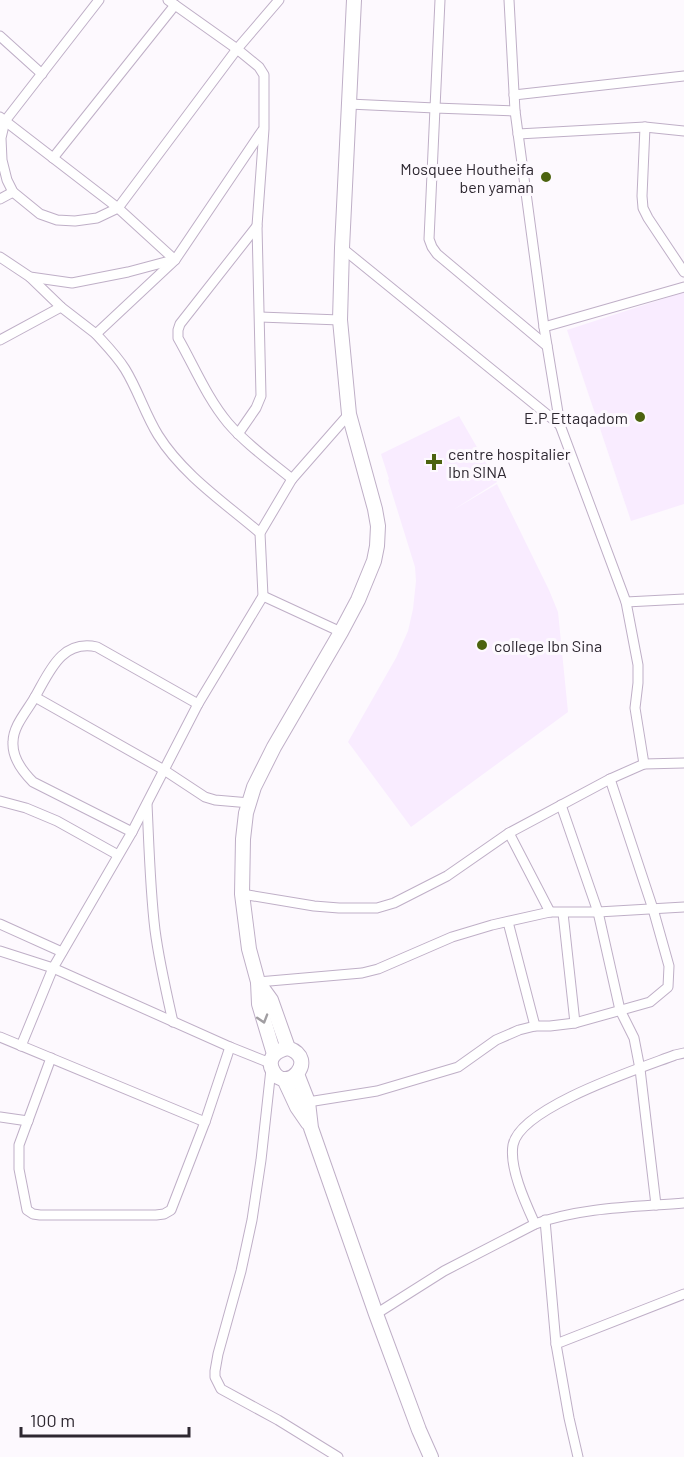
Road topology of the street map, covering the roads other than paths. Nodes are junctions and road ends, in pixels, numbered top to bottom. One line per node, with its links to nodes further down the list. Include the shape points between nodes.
1 (99, 0): 9 (street)
2 (279, 0): 8 (street)
3 (354, 0): 12 (main road)
4 (440, 0): 13 (street)
5 (509, 0): 11 (street)
6 (172, 2): 8 (street); 20 (street)
7 (0, 36): 9 (street)
8 (237, 49): 17 (street, via 264,75); 23 (street)
9 (42, 74): 15 (street)
10 (684, 76): 11 (street)
11 (514, 95): 14 (street)
12 (349, 104): 13 (street); 25 (main road)
13 (435, 108): 14 (street); 37 (street, via 429,239 432,247)
14 (515, 111): 19 (street)
15 (2, 119): 20 (street); 21 (street, via 2,160)
16 (645, 127): 18 (street); 19 (street); 28 (street, via 643,208)
17 (264, 129): 24 (street); 27 (street)
18 (684, 131)
19 (518, 134): 34 (street)
20 (53, 158): 23 (street)
21 (13, 192): 22 (street); 23 (street, via 40,214 57,220 97,218)
22 (0, 199)
23 (118, 208): 27 (street)
24 (258, 226): 32 (street); 40 (street, via 178,330 178,338 215,405)
25 (342, 248): 33 (main road); 39 (street)
26 (0, 257): 29 (street)
27 (175, 260): 29 (street, via 72,284); 35 (street)
28 (684, 272)
29 (30, 277): 31 (street)
30 (684, 287): 34 (street)
31 (61, 307): 35 (street); 36 (street)
32 (260, 316): 33 (street); 40 (street, via 261,396)
33 (340, 320): 38 (main road)
34 (544, 327): 37 (street)
35 (96, 334): 42 (street, via 126,370 158,435 173,455)
36 (0, 340)
37 (547, 345): 39 (street)
38 (349, 414): 41 (street); 46 (main road, via 378,526 374,561)
39 (560, 424): 45 (street)
40 (238, 434): 41 (street)
41 (292, 479): 42 (street)
42 (260, 533): 43 (street)
43 (263, 596): 46 (street); 48 (street)
44 (684, 599): 45 (street)
45 (626, 602): 50 (street, via 638,665 635,708)
46 (341, 632): 55 (main road, via 274,747)
47 (35, 697): 48 (street, via 63,654 87,645); 51 (street); 57 (street, via 20,720 12,743 19,766 33,782)
48 (198, 704): 51 (street)
49 (684, 763): 50 (street)
50 (644, 764): 52 (street)
51 (164, 770): 54 (street); 55 (street, via 205,797)
52 (610, 779): 56 (street); 62 (street)
53 (0, 801): 59 (street, via 57,821)
54 (146, 802): 57 (street); 73 (street, via 155,930)
55 (250, 803): 60 (main road, via 243,838)
56 (561, 805): 58 (street); 64 (street)
57 (132, 832): 59 (street)
58 (509, 833): 60 (street, via 447,876 377,908 314,906); 63 (street)
59 (118, 855): 69 (street)
60 (242, 894): 71 (main road)
61 (684, 907): 62 (street)
62 (653, 909): 64 (street); 72 (street, via 669,966 668,987 650,1002)
63 (550, 912): 65 (street); 66 (street)
64 (598, 912): 65 (street); 72 (street)
65 (563, 913): 74 (street)
66 (508, 922): 71 (street, via 452,937 362,973); 75 (street)
67 (0, 924): 69 (street)
68 (0, 951): 70 (street)
69 (62, 952): 70 (street)
70 (52, 968): 73 (street); 77 (street)
71 (258, 982): 79 (main road, via 272,1000); 82 (main road, one-way to 82)
72 (620, 1010): 74 (street); 83 (street, via 634,1038)
73 (173, 1022): 78 (street)
74 (575, 1023): 75 (street)
75 (535, 1026): 85 (street, via 496,1040 458,1067 377,1091)
76 (0, 1037): 77 (street)
77 (21, 1046): 81 (street)
78 (230, 1047): 82 (street); 88 (street)
79 (288, 1048): 82 (main road, via 280,1049); 84 (main road, via 300,1058 300,1069)
80 (684, 1053): 83 (street)
81 (51, 1058): 87 (street); 88 (street)
82 (272, 1062): 84 (main road, via 274,1074); 97 (street, via 252,1220 215,1377 221,1389)
83 (640, 1069): 91 (street); 93 (street, via 558,1104 517,1135 513,1146 520,1191)
84 (291, 1076): 85 (main road); 89 (main road, via 297,1107)
85 (308, 1102): 89 (main road)
86 (0, 1117): 87 (street)
87 (28, 1121): 88 (street, via 19,1145 19,1169 27,1210 40,1215 164,1214 171,1210)
88 (206, 1122)
89 (311, 1128): 95 (main road)
90 (684, 1203): 91 (street)
91 (656, 1205): 92 (street, via 607,1208)
92 (545, 1220): 93 (street); 96 (street)
93 (535, 1224): 95 (street, via 444,1271)
94 (684, 1294): 96 (street)
95 (376, 1314): 98 (main road)
96 (556, 1344): 99 (street)
97 (338, 1457)
98 (431, 1457)
99 (578, 1457)

